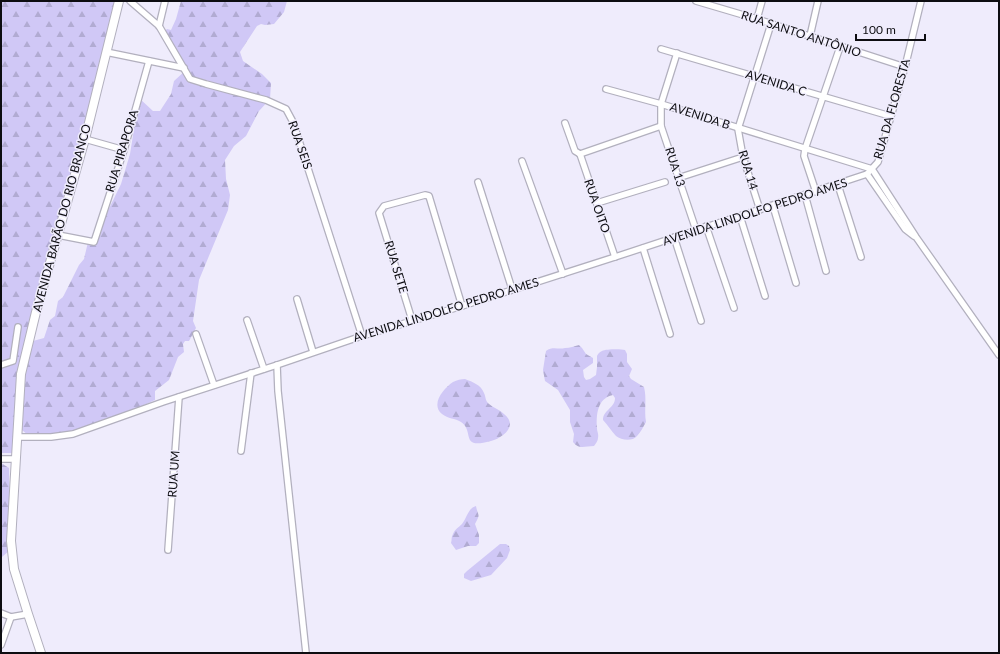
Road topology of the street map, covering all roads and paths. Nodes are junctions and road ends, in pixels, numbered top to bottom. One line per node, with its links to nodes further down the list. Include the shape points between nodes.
1 (119, 1): 15 (street, AVENIDA BARÃO DO RIO BRANCO)
2 (130, 1): 11 (street, RUA SEIS)
3 (165, 1): 11 (street)
4 (696, 1): 8 (street, RUA SANTO ANTÔNIO)
5 (762, 1): 9 (street)
6 (818, 1): 12 (street)
7 (921, 1): 18 (street, RUA DA FLORESTA)
8 (705, 2): 9 (street, RUA SANTO ANTÔNIO)
9 (757, 19): 10 (street, RUA SANTO ANTÔNIO)
10 (771, 24): 12 (street, RUA SANTO ANTÔNIO); 20 (street)
11 (159, 26): 19 (street, RUA SEIS)
12 (810, 36): 13 (street, RUA SANTO ANTÔNIO)
13 (840, 46): 18 (street, RUA SANTO ANTÔNIO); 22 (street)
14 (661, 49): 16 (street, AVENIDA C)
15 (106, 52): 17 (street); 28 (street, AVENIDA BARÃO DO RIO BRANCO)
16 (677, 53): 20 (street, AVENIDA C); 23 (street, RUA 13)
17 (149, 60): 19 (street); 30 (street, RUA PIRAPORA)
18 (906, 67): 24 (street, RUA DA FLORESTA)
19 (184, 68): 68 (street, RUA SEIS, via 190,79 266,100 286,109 293,122)
20 (753, 76): 22 (street, AVENIDA C); 27 (street)
21 (606, 89): 23 (street)
22 (823, 98): 24 (street, AVENIDA C); 29 (street)
23 (661, 104): 26 (street, RUA 13); 27 (street, AVENIDA B)
24 (890, 116): 34 (street, RUA DA FLORESTA, via 878,162)
25 (565, 123): 31 (street, RUA OITO, via 575,151)
26 (661, 126): 31 (street); 36 (street, RUA 13)
27 (738, 129): 29 (street, AVENIDA B); 32 (street, RUA 14)
28 (85, 139): 30 (street); 48 (street, AVENIDA BARÃO DO RIO BRANCO)
29 (805, 149): 34 (street, AVENIDA B); 40 (street, via 804,156)
30 (124, 150): 48 (street, RUA PIRAPORA, via 94,242)
31 (580, 154): 42 (street, RUA OITO)
32 (743, 157): 36 (street); 44 (street, RUA 14)
33 (522, 162): 55 (street)
34 (872, 169): 35 (street, AVENIDA LINDOLFO PEDRO AMES); 50 (street)
35 (867, 174): 39 (street, AVENIDA LINDOLFO PEDRO AMES); 50 (street, via 908,233)
36 (678, 178): 47 (street, RUA 13)
37 (478, 182): 57 (street)
38 (665, 182): 42 (street)
39 (838, 185): 40 (street, AVENIDA LINDOLFO PEDRO AMES); 53 (street)
40 (816, 192): 41 (street, AVENIDA LINDOLFO PEDRO AMES)
41 (805, 195): 43 (street, AVENIDA LINDOLFO PEDRO AMES); 54 (street)
42 (597, 203): 52 (street, RUA OITO)
43 (773, 206): 44 (street, AVENIDA LINDOLFO PEDRO AMES); 56 (street)
44 (760, 210): 45 (street, AVENIDA LINDOLFO PEDRO AMES)
45 (740, 216): 46 (street, AVENIDA LINDOLFO PEDRO AMES); 58 (street)
46 (706, 226): 47 (street, AVENIDA LINDOLFO PEDRO AMES); 61 (street)
47 (696, 230): 49 (street, AVENIDA LINDOLFO PEDRO AMES)
48 (58, 235): 77 (street, AVENIDA BARÃO DO RIO BRANCO, via 21,374)
49 (674, 237): 51 (street, AVENIDA LINDOLFO PEDRO AMES); 64 (street)
50 (916, 238): 70 (street)
51 (643, 248): 52 (street, AVENIDA LINDOLFO PEDRO AMES); 67 (street)
52 (615, 257): 55 (street, AVENIDA LINDOLFO PEDRO AMES)
53 (861, 257)
54 (826, 271)
55 (563, 274): 57 (street, AVENIDA LINDOLFO PEDRO AMES)
56 (796, 283)
57 (512, 290): 60 (street, AVENIDA LINDOLFO PEDRO AMES)
58 (765, 296)
59 (297, 299): 69 (street)
60 (462, 306): 63 (street, AVENIDA LINDOLFO PEDRO AMES); 63 (street, RUA SETE, via 429,196 384,206 379,213)
61 (734, 308)
62 (248, 320): 73 (street)
63 (412, 320): 68 (street, AVENIDA LINDOLFO PEDRO AMES)
64 (701, 321)
65 (18, 327): 71 (street, via 13,361)
66 (196, 334): 75 (street)
67 (670, 334)
68 (362, 336): 69 (street, AVENIDA LINDOLFO PEDRO AMES)
69 (313, 352): 72 (street, AVENIDA LINDOLFO PEDRO AMES)
70 (999, 355)
71 (1, 364)
72 (277, 365): 73 (street, AVENIDA LINDOLFO PEDRO AMES); 87 (street)
73 (264, 369): 74 (street, AVENIDA LINDOLFO PEDRO AMES)
74 (251, 373): 75 (street, AVENIDA LINDOLFO PEDRO AMES); 78 (street)
75 (214, 385): 76 (street, AVENIDA LINDOLFO PEDRO AMES)
76 (179, 397): 77 (street, AVENIDA LINDOLFO PEDRO AMES, via 73,434); 81 (street, RUA UM)
77 (17, 437): 80 (street, AVENIDA BARÃO DO RIO BRANCO)
78 (241, 451)
79 (1, 459): 80 (street)
80 (15, 459): 83 (street, AVENIDA BARÃO DO RIO BRANCO, via 11,541 14,569)
81 (168, 550)
82 (1, 613): 84 (street)
83 (28, 614): 84 (street); 86 (street, AVENIDA BARÃO DO RIO BRANCO)
84 (11, 617): 85 (street)
85 (1, 645)
86 (41, 653)
87 (306, 653)

